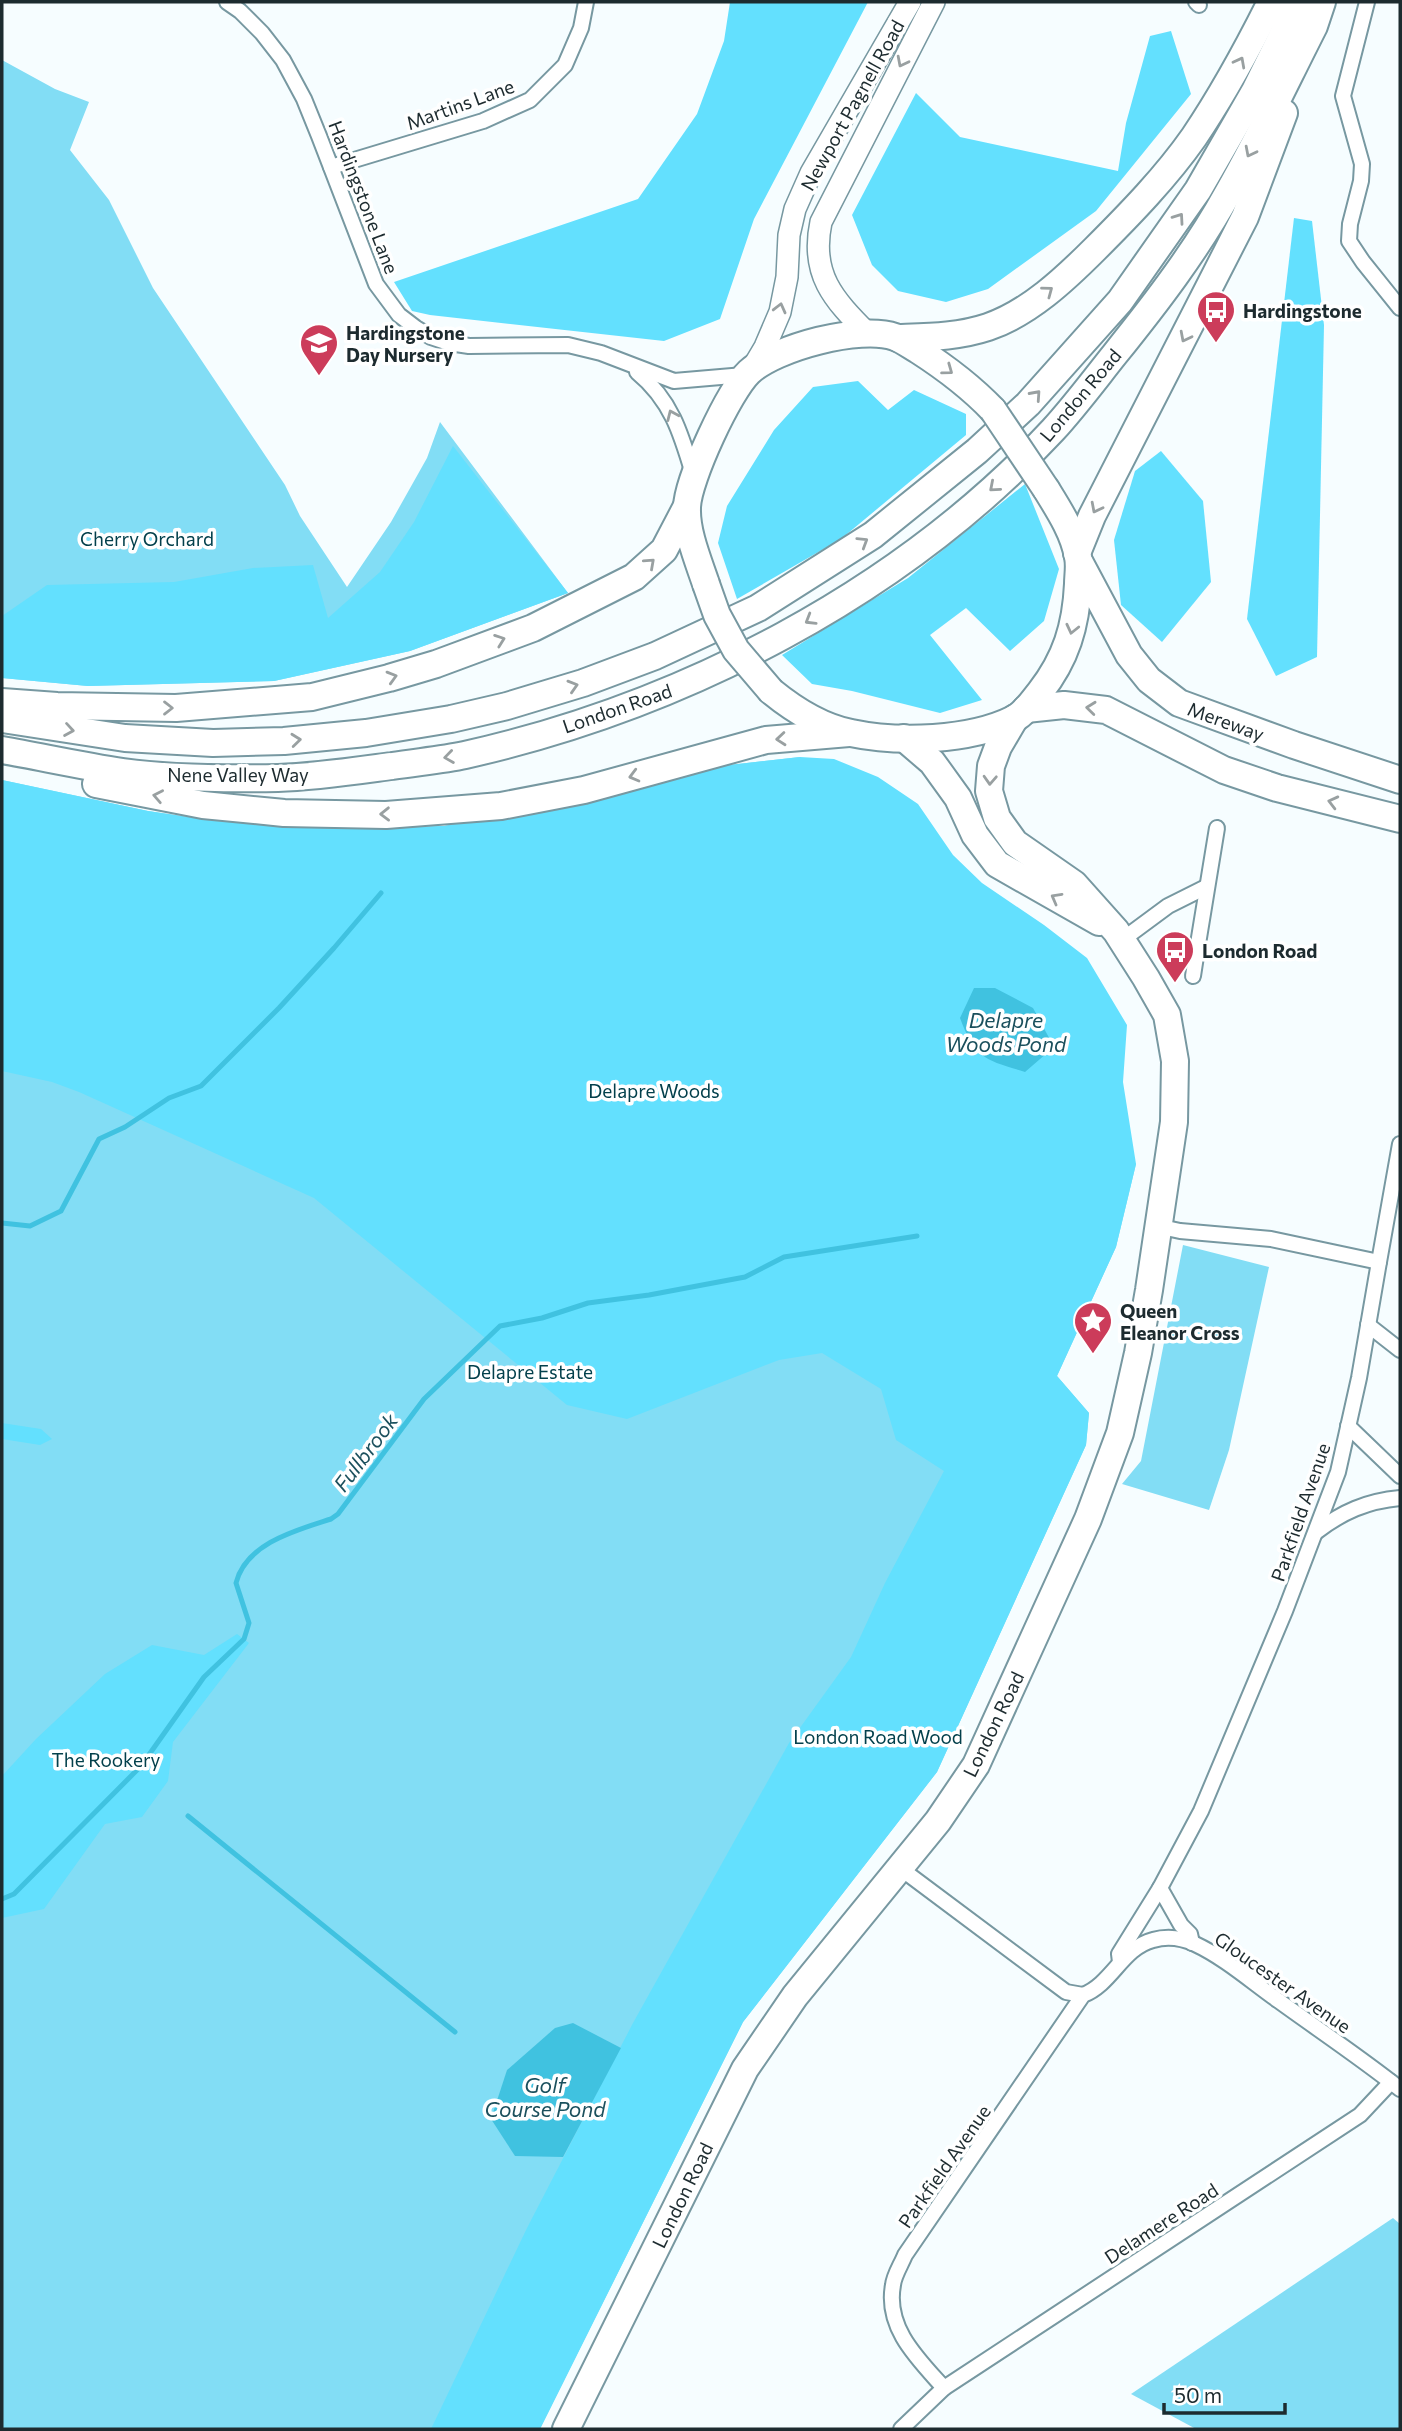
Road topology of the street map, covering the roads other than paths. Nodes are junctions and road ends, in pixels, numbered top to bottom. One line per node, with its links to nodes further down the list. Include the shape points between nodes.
1 (227, 2): 9 (street, Hardingstone Lane, via 262,33 283,60)
2 (586, 2): 9 (street, Martins Lane, via 565,65 530,100 483,121)
3 (910, 2): 14 (main road, Newport Pagnell Road, one-way to 3, via 780,312 795,209)
4 (934, 2): 11 (main road, Newport Pagnell Road, one-way to 11, via 818,233 827,286)
5 (1271, 2): 12 (highway, one-way to 5, via 956,336 990,327 1068,276 1149,193 1193,139)
6 (1296, 2): 19 (highway, London Road, one-way to 6, via 655,656 758,608 873,536 977,451 1028,404 1121,301 1198,190 1255,91)
7 (1367, 2): 10 (street, via 1343,96 1362,164 1349,241)
8 (1318, 14): 17 (highway, one-way to 17, via 1245,217 1092,516); 24 (highway, London Road, one-way to 24, via 1228,194 1189,256 1062,419 999,483 856,592 772,642 667,691)
9 (331, 167): 13 (street, Hardingstone Lane, via 376,284 399,315 416,328 431,337 469,346 568,345)
10 (1400, 308)
11 (867, 334): 12 (highway); 14 (highway, via 799,346)
12 (898, 338): 17 (highway, Mereway, one-way to 17, bridge, via 944,367 993,410 1063,516)
13 (629, 365): 14 (street, Hardingstone Lane, via 674,381); 15 (street, Hardingstone Lane, one-way to 13, via 668,405)
14 (749, 372): 15 (highway, via 720,415)
15 (695, 479): 16 (highway)
16 (687, 506): 18 (highway, one-way to 16, via 176,708 312,697 389,678 533,628 634,577 664,550); 22 (highway, bridge, via 706,584 736,650 793,709)
17 (1078, 557): 20 (highway, London Road, one-way to 20, via 1077,608 1070,638 1060,663); 27 (highway, Mereway, via 1129,655 1149,680 1179,703)
18 (2, 702)
19 (507, 706): 21 (highway, Nene Valley Way, one-way to 19, via 125,738 225,743 366,733)
20 (1021, 714): 23 (highway, Mereway, via 981,731); 28 (highway, Mereway, one-way to 20, via 1224,770 1106,710 1064,705); 31 (highway, London Road, one-way to 31, via 991,766 989,790 997,818 1015,843 1074,884)
21 (2, 719)
22 (849, 733): 23 (highway, Mereway); 26 (highway, one-way to 26, via 766,740 584,790 501,806 386,815 284,813 203,805)
23 (904, 738): 31 (highway, London Road, one-way to 23, via 997,864 932,762)
24 (515, 741): 25 (highway, Nene Valley Way, one-way to 25, via 449,757 283,778 124,772)
25 (2, 750)
26 (2, 763)
27 (1400, 780)
28 (1400, 818)
29 (1217, 828): 30 (street)
30 (1206, 887): 31 (street); 33 (street)
31 (1119, 936): 36 (highway, London Road, via 1167,1015 1175,1061 1174,1122)
32 (1179, 948): 33 (street)
33 (1196, 950): 34 (street)
34 (1193, 976)
35 (1400, 1144): 37 (street, Parkfield Avenue)
36 (1157, 1226): 37 (street, via 1271,1239); 44 (highway, London Road, via 1120,1433 1088,1519 976,1765)
37 (1379, 1262): 38 (street, Parkfield Avenue)
38 (1368, 1325): 39 (street); 40 (street, Parkfield Avenue)
39 (1400, 1350)
40 (1348, 1426): 41 (street); 43 (street, Parkfield Avenue, via 1338,1472)
41 (1400, 1476)
42 (1400, 1499): 43 (street, via 1348,1510)
43 (1315, 1533): 45 (street, Parkfield Avenue, via 1200,1811)
44 (900, 1868): 49 (street, via 1066,1992); 52 (highway, London Road, via 795,1996 745,2069)
45 (1160, 1888): 46 (street); 47 (street, Parkfield Avenue, via 1119,1954)
46 (1192, 1943): 47 (street, Gloucester Avenue, via 1176,1938 1151,1940); 50 (street, Gloucester Avenue)
47 (1120, 1962): 48 (street, Gloucester Avenue)
48 (1106, 1979): 49 (street, Parkfield Avenue)
49 (1083, 1995): 51 (street, Parkfield Avenue, via 905,2255 893,2284 891,2311 900,2330 910,2349)
50 (1396, 2086): 51 (street, Delamere Road, via 1360,2115)
51 (944, 2388): 53 (street, Delamere Road)
52 (566, 2429)
53 (901, 2429)

